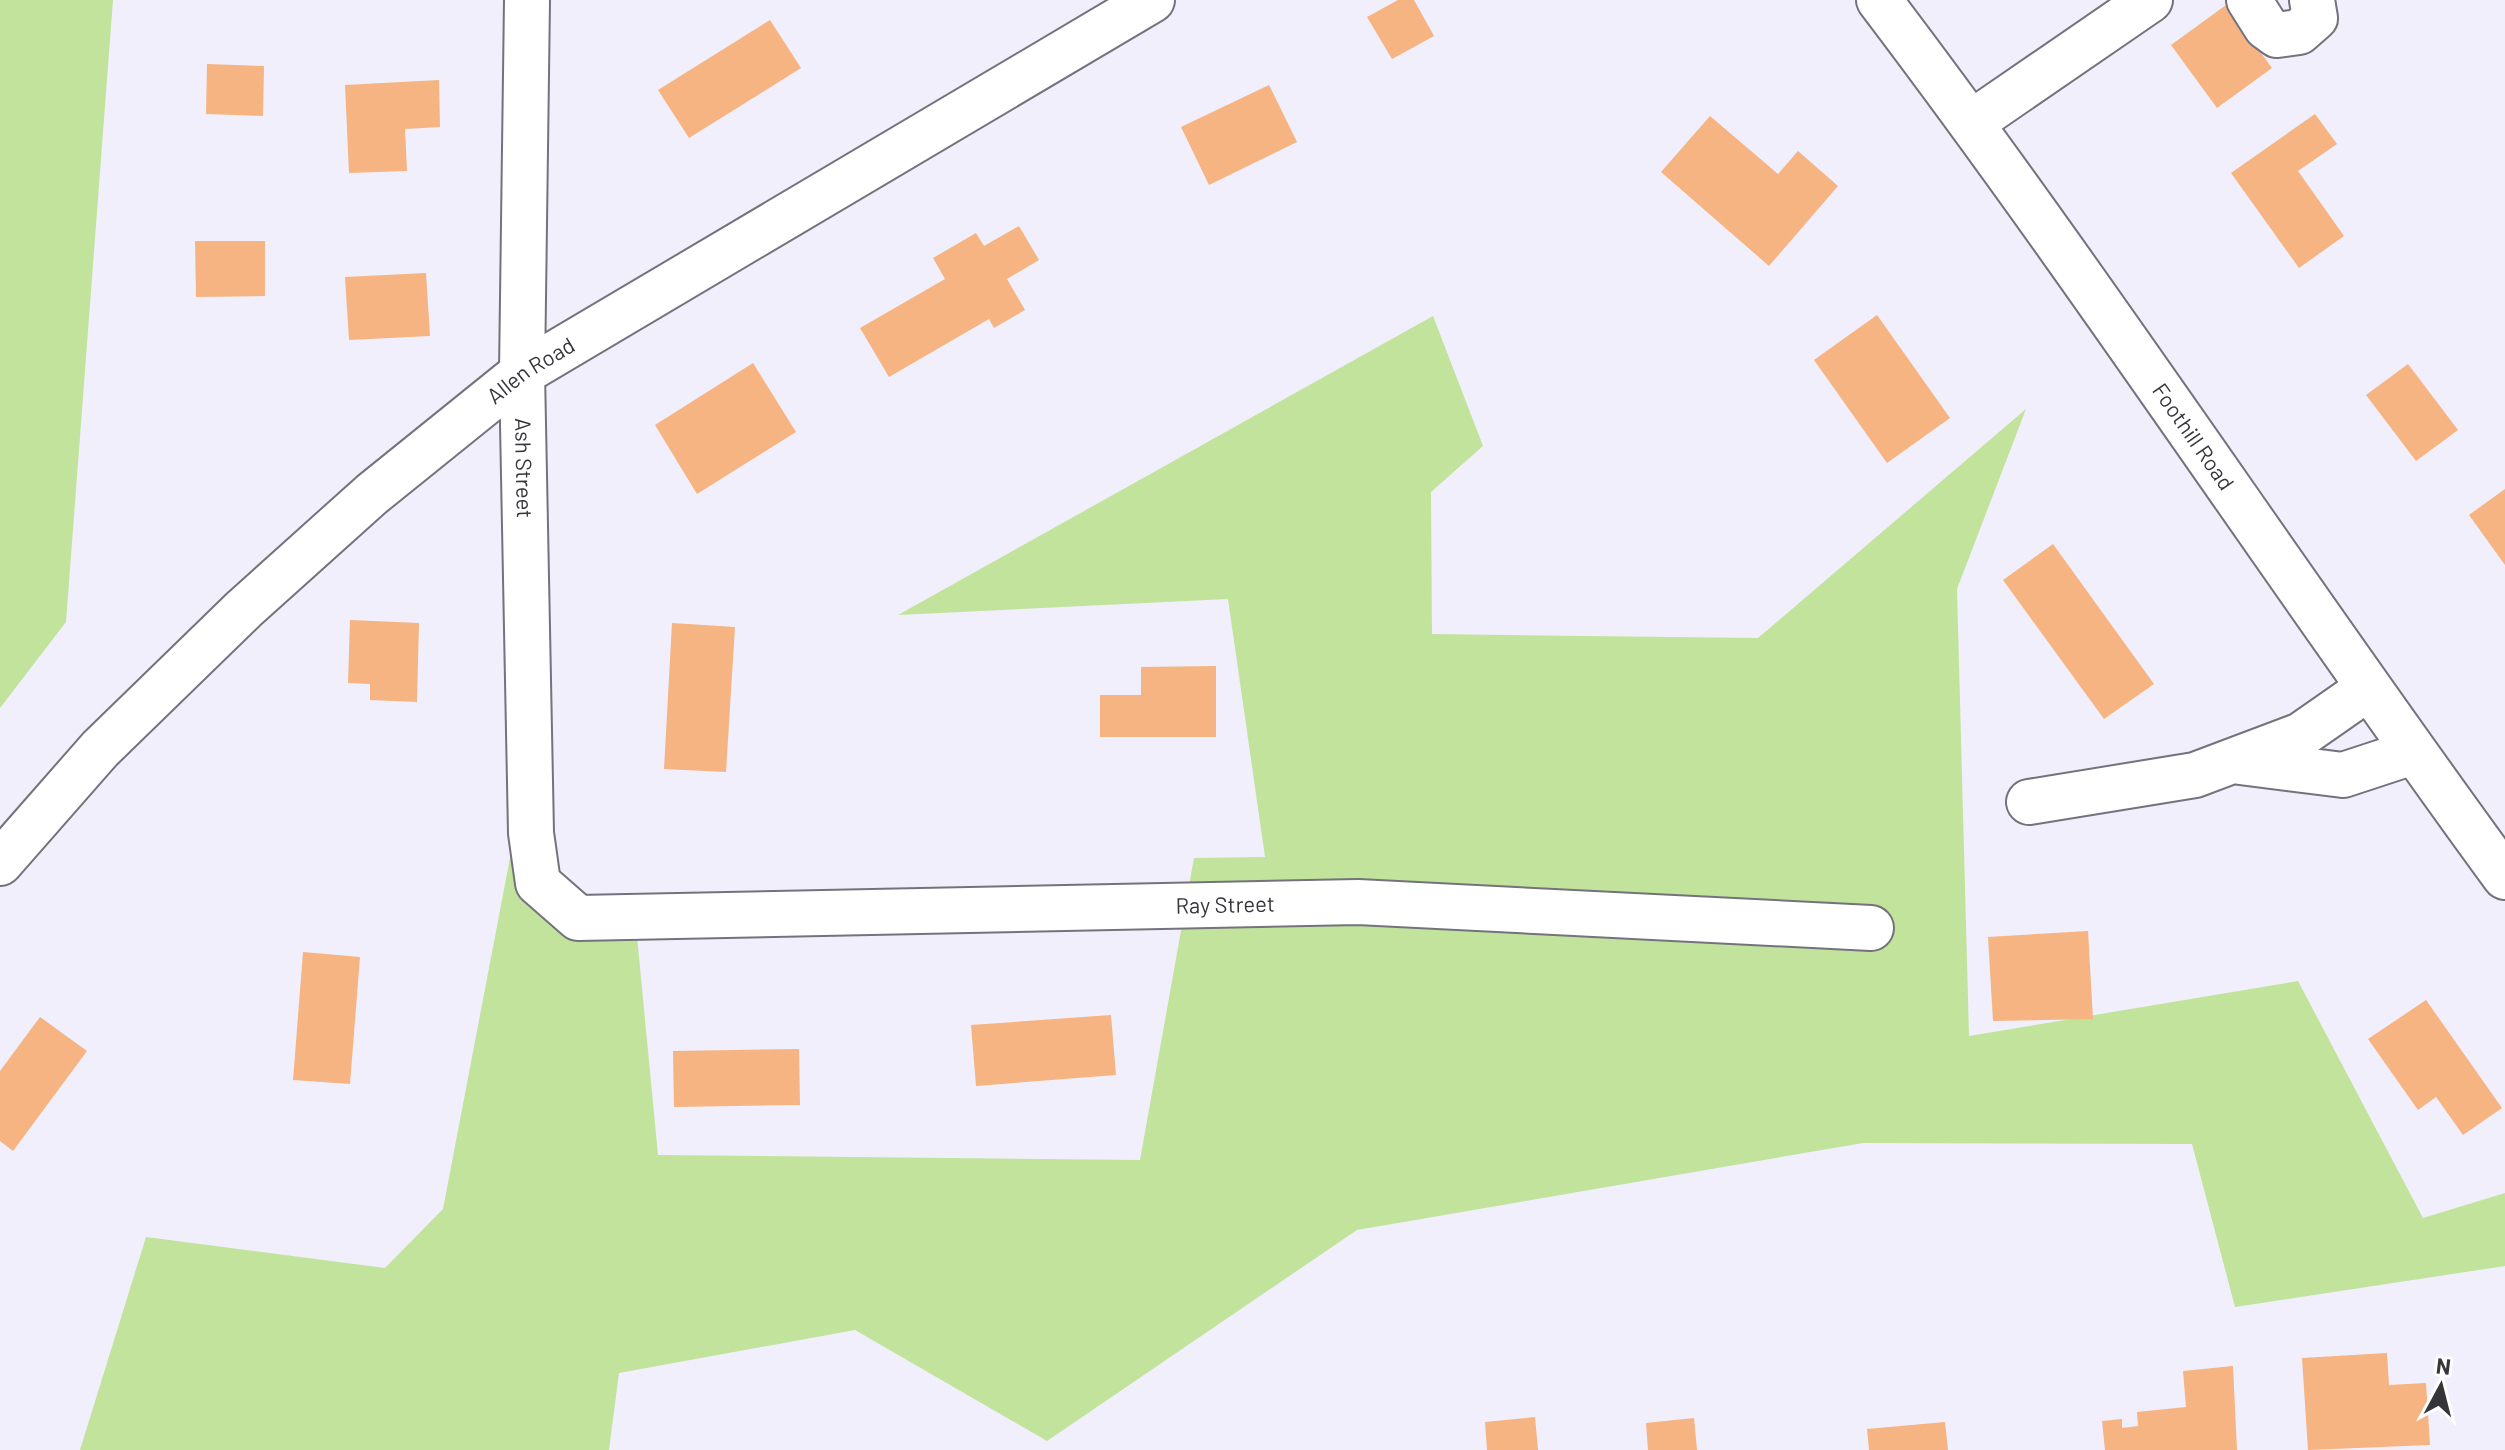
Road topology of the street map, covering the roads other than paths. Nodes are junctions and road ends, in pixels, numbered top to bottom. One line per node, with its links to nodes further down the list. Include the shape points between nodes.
1 (527, 0): 8 (street, Ash Street)
2 (1152, 0): 8 (street, Allen Road)
3 (1879, 0): 7 (street, Foothill Road)
4 (2150, 0): 7 (street)
5 (2249, 0): 6 (street, via 2277,35 2299,32 2315,18)
6 (2312, 0)
7 (1971, 123): 9 (street, Foothill Road)
8 (522, 373): 13 (street, Allen Road, via 372,494 244,609 100,749); 15 (street, Ash Street, via 531,833 538,883)
9 (2367, 689): 10 (street, Foothill Road); 11 (street, via 2301,735)
10 (2413, 752): 11 (street, via 2343,775); 14 (street, Foothill Road)
11 (2233, 761): 12 (street, via 2195,775)
12 (2029, 802)
13 (0, 863)
14 (2505, 877)
15 (578, 918): 16 (street, Ray Street, via 1358,902)
16 (1871, 928)

